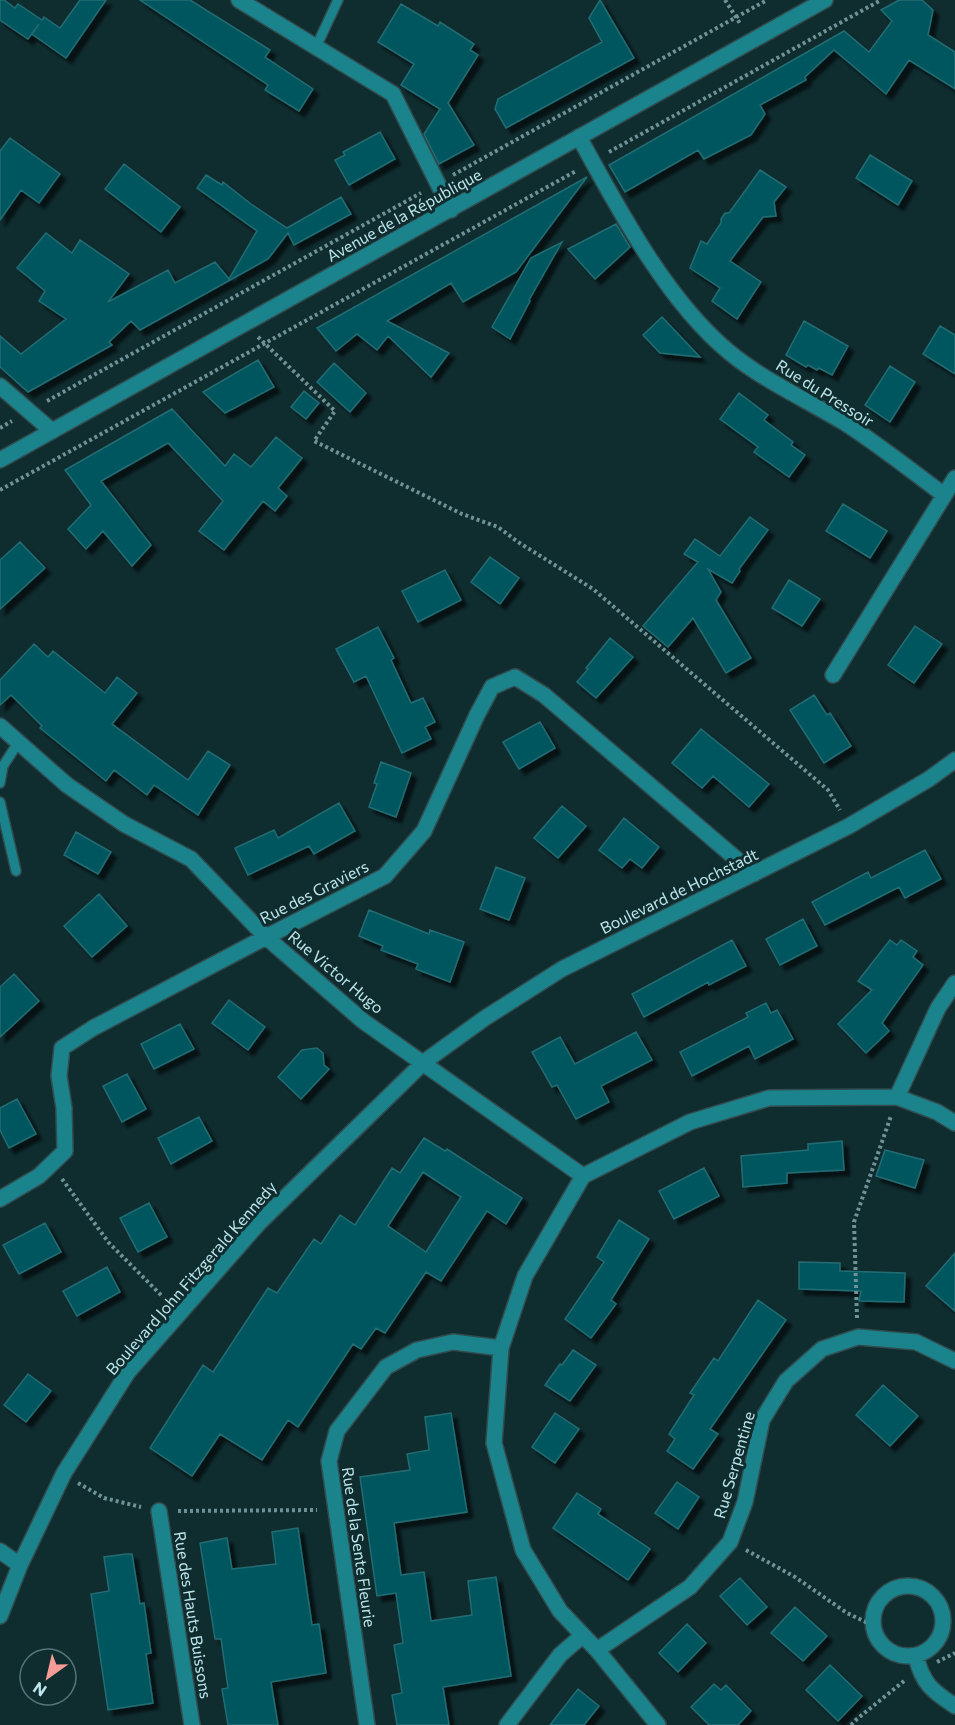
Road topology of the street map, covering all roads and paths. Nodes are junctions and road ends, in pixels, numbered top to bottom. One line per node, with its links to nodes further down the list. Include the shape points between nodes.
1 (240, 0): 9 (street)
2 (338, 0): 9 (lane)
3 (725, 0): 7 (path)
4 (767, 0): 7 (path)
5 (825, 0): 8 (street, Avenue de la République)
6 (881, 0): 11 (path)
7 (736, 18): 8 (path); 12 (path)
8 (751, 41): 10 (street, Avenue de la République)
9 (316, 47): 12 (street, via 393,94)
10 (579, 137): 11 (street, Rue du Pressoir); 13 (street, Avenue de la République)
11 (593, 162): 15 (path); 23 (street, Rue du Pressoir, via 634,235 663,276 692,314 729,352 775,384 846,424)
12 (438, 184): 13 (street); 17 (path)
13 (451, 210): 14 (street, Avenue de la République)
14 (245, 325): 15 (path); 19 (street, Avenue de la République)
15 (264, 343): 22 (path); 30 (path, via 335,411 314,441 462,514 498,527 593,589 828,790)
16 (0, 386): 17 (street)
17 (30, 411): 18 (path); 19 (street)
18 (0, 428)
19 (52, 431): 20 (street, Avenue de la République)
20 (0, 460)
21 (955, 478): 23 (street)
22 (0, 490)
23 (945, 495): 24 (street)
24 (833, 675)
25 (0, 726): 26 (street, Rue Victor Hugo)
26 (18, 743): 28 (lane, via 3,766); 33 (street, Rue Victor Hugo, via 67,785 124,824 191,859)
27 (955, 760): 30 (street, Boulevard de Hochstadt)
28 (0, 783)
29 (0, 802): 31 (lane)
30 (849, 826): 32 (street, Boulevard de Hochstadt)
31 (16, 871)
32 (754, 874): 33 (street, Rue des Graviers, via 544,695 515,677 492,687 424,831 385,876); 35 (street, Boulevard de Hochstadt, via 562,969)
33 (266, 937): 35 (street, Rue Victor Hugo, via 363,1021); 38 (street, Rue des Graviers, via 62,1048 59,1076 65,1151)
34 (955, 983): 36 (street, via 938,1008)
35 (424, 1062): 39 (street, Rue Victor Hugo); 41 (street, Boulevard John Fitzgerald Kennedy, via 259,1223)
36 (897, 1097): 37 (street); 39 (street, via 769,1098 690,1122); 42 (path, via 855,1222)
37 (955, 1123)
38 (51, 1164): 40 (street, Rue des Graviers, via 39,1176); 41 (path, via 109,1243)
39 (584, 1176): 43 (street, via 525,1276)
40 (0, 1199)
41 (180, 1313): 45 (street, Boulevard John Fitzgerald Kennedy, via 128,1372)
42 (858, 1337): 44 (street, Rue Serpentine, via 916,1342); 48 (street, Rue Serpentine, via 822,1349 786,1381 762,1420 745,1502)
43 (501, 1348): 46 (street, Rue de la Sente Fleurie, via 453,1342 417,1350 386,1367 337,1431 329,1461); 53 (street, via 494,1443 523,1550 560,1611)
44 (955, 1361)
45 (64, 1473): 47 (path, via 104,1498); 50 (street, Boulevard John Fitzgerald Kennedy)
46 (336, 1510): 47 (path); 58 (street, Rue de la Sente Fleurie)
47 (159, 1511): 57 (street, Rue des Hauts Buissons)
48 (730, 1542): 52 (path); 54 (street, Rue Serpentine, via 690,1587)
49 (0, 1551): 50 (street)
50 (20, 1565): 51 (street, Boulevard John Fitzgerald Kennedy)
51 (0, 1616)
52 (874, 1626): 55 (street, via 884,1646); 55 (street, via 877,1605 884,1596 906,1587 928,1592 942,1611 943,1622 935,1644)
53 (583, 1635): 54 (street); 59 (street, via 560,1655)
54 (597, 1650): 60 (street)
55 (917, 1663): 56 (street, via 923,1680); 61 (path)
56 (955, 1707)
57 (192, 1725)
58 (367, 1725)
59 (507, 1725)
60 (658, 1725)
61 (851, 1725)

